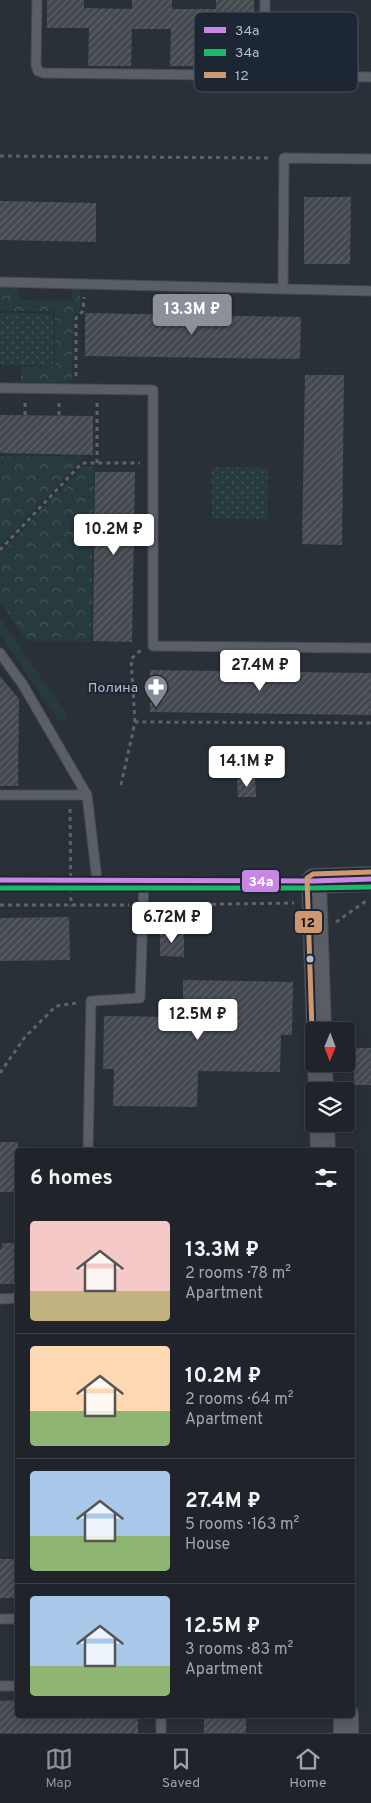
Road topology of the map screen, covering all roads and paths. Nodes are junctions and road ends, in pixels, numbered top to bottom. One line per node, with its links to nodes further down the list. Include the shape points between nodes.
1 (36, 0): 2 (lane, via 36,65 44,74)
2 (194, 75)
3 (358, 77): 4 (lane)
4 (371, 77)
5 (0, 156): 6 (path)
6 (284, 158): 7 (lane); 10 (lane)
7 (371, 159)
8 (0, 282): 9 (lane)
9 (84, 284): 10 (lane); 13 (path, via 83,311 76,318)
10 (282, 289): 11 (lane)
11 (371, 291)
12 (0, 388): 13 (lane)
13 (75, 389): 14 (lane)
14 (98, 389): 15 (path); 16 (lane, via 153,390)
15 (97, 463): 16 (path); 17 (path, via 82,463)
16 (153, 464): 19 (lane, via 153,646)
17 (0, 550)
18 (145, 647): 21 (path, via 131,660)
19 (371, 648)
20 (0, 653): 25 (lane, via 23,685)
21 (135, 722): 22 (path); 23 (path)
22 (371, 723)
23 (121, 785)
24 (0, 795): 26 (lane)
25 (87, 795): 26 (lane); 28 (lane)
26 (70, 796): 34 (path)
27 (371, 879): 31 (street)
28 (97, 880)
29 (144, 880): 33 (lane)
30 (371, 900): 31 (path, via 334,923)
31 (315, 902): 33 (path); 36 (street)
32 (0, 905): 34 (path)
33 (143, 905): 34 (path); 35 (lane, via 140,998)
34 (72, 906)
35 (91, 1001): 37 (path, via 56,1006 25,1037); 39 (lane)
36 (319, 1022)
37 (0, 1073)
38 (322, 1132): 40 (street)
39 (88, 1148)
40 (322, 1148)
41 (15, 1298): 42 (lane)
42 (0, 1299)
43 (0, 1619): 44 (lane)
44 (15, 1619)
45 (0, 1686): 46 (lane)
46 (15, 1686)
47 (161, 1718): 49 (lane)
48 (346, 1718): 50 (street)
49 (162, 1733)
50 (346, 1733)

